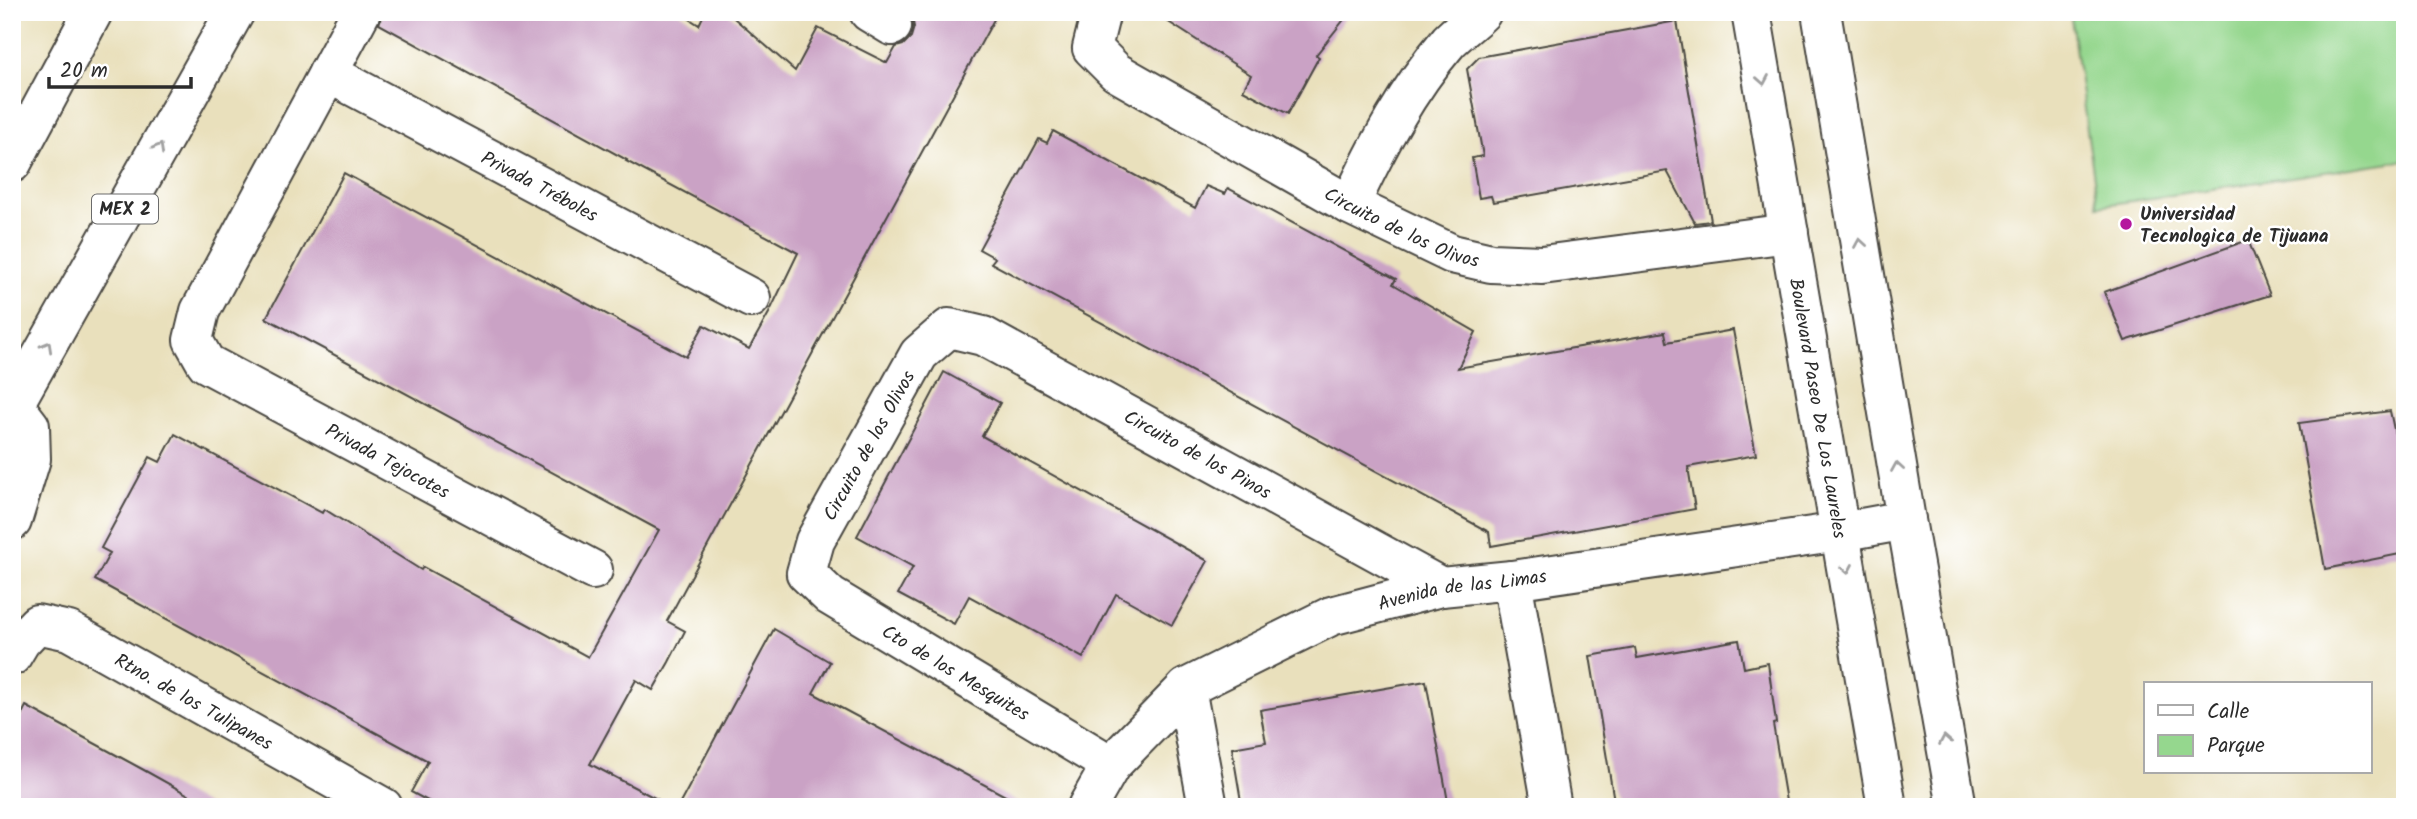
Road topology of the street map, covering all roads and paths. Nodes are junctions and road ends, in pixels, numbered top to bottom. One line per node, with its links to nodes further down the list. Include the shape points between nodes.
1 (93, 12): 9 (street)
2 (235, 12): 14 (street, MEX 2, one-way to 2)
3 (361, 12): 8 (street)
4 (1101, 12): 10 (street, Circuito de los Olivos, via 1092,48 1116,72)
5 (1482, 12): 10 (street, via 1450,40 1404,101)
6 (1752, 12): 11 (street, Boulevard Paseo De Los Laureles, one-way to 11)
7 (1821, 12): 15 (street, one-way to 7)
8 (328, 73): 12 (street, Privada Tréboles); 18 (street, Privada Tejocotes, via 200,311 192,341 206,363)
9 (12, 163)
10 (1350, 205): 11 (street, Circuito de los Olivos, via 1452,254 1491,263 1542,265)
11 (1789, 233): 17 (street, Boulevard Paseo De Los Laureles)
12 (751, 298)
13 (948, 328): 19 (street, Circuito de los Olivos, via 919,354 815,541); 21 (street, Circuito de los Pinos, via 983,336)
14 (13, 406): 16 (street, via 30,426 31,459)
15 (1906, 520): 17 (street, Avenida de las Limas); 30 (street, one-way to 15)
16 (12, 521)
17 (1840, 532): 20 (street, Avenida de las Limas); 29 (street, Boulevard Paseo De Los Laureles, one-way to 29)
18 (593, 570)
19 (806, 573): 24 (street, Cto de los Mesquites, via 830,596)
20 (1512, 580): 21 (street, Avenida de las Limas); 28 (street)
21 (1441, 587): 23 (street, Avenida de las Limas, via 1331,616)
22 (12, 656): 25 (street, Rtno. de los Tulipanes, via 37,624 69,631)
23 (1186, 688): 24 (street, Avenida de las Limas); 27 (street)
24 (1111, 765): 26 (street, Avenida de las Limas)
25 (383, 807)
26 (1087, 807)
27 (1208, 807)
28 (1552, 807)
29 (1887, 807)
30 (1957, 807)

